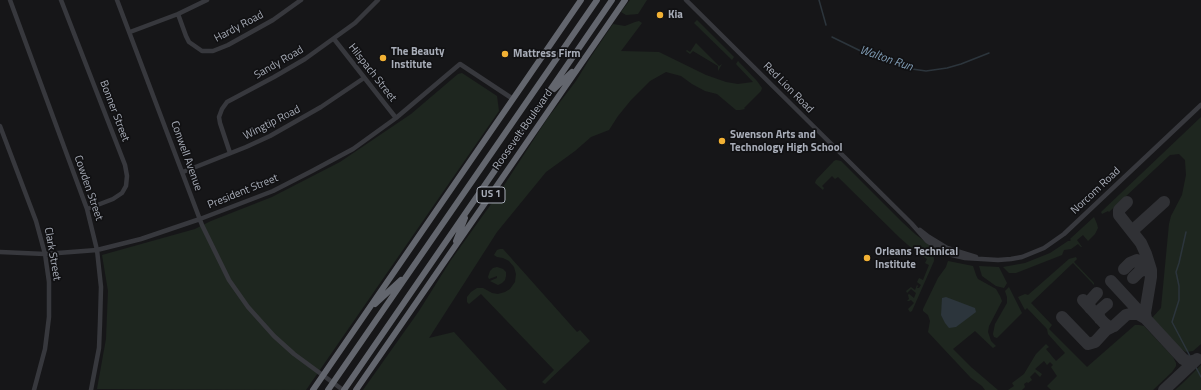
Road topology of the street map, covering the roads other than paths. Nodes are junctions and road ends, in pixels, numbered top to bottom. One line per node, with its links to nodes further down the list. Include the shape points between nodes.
1 (10, 0): 25 (street, Cowden Street)
2 (61, 0): 25 (street, Bonner Street, via 127,176 122,193)
3 (117, 0): 13 (street, Conwell Avenue)
4 (207, 0): 12 (street)
5 (301, 0): 12 (street, Hardy Road, via 273,20 213,51 202,51 189,42)
6 (378, 0): 14 (street, Sandy Road)
7 (581, 0): 18 (highway)
8 (597, 0): 35 (highway, Roosevelt Boulevard / US 1)
9 (612, 0): 17 (highway, Roosevelt Boulevard / US 1)
10 (625, 0): 15 (highway, Roosevelt Boulevard / US 1)
11 (686, 0): 27 (street, Red Lion Road)
12 (178, 14): 13 (street)
13 (130, 32): 23 (street, Conwell Avenue)
14 (334, 39): 16 (street, Hilspach Street); 22 (street, Sandy Road, via 305,59 227,102 219,117)
15 (581, 64): 17 (highway); 30 (highway, Roosevelt Boulevard / US 1)
16 (364, 78): 20 (street, Hilspach Street); 22 (street, Wingtip Road, via 321,107 270,136)
17 (546, 97): 24 (highway, Roosevelt Boulevard / US 1)
18 (513, 99): 20 (street, President Street, via 460,64); 36 (highway)
19 (1201, 105): 34 (street, Norcom Road, via 1064,234 1044,248 1022,256)
20 (396, 118): 26 (street, President Street, via 353,148 274,191)
21 (0, 126): 33 (street, Clark Street, via 36,221)
22 (230, 153): 23 (street, Wingtip Road)
23 (183, 172): 26 (street, Conwell Avenue)
24 (469, 208): 30 (highway); 43 (highway, Roosevelt Boulevard / US 1)
25 (87, 210): 29 (street, Cowden Street)
26 (200, 219): 29 (street, President Street, via 141,239); 37 (street, Conwell Avenue, via 229,280 248,307 294,354)
27 (911, 223): 28 (street, Red Lion Road); 31 (street, Red Lion Road, via 927,241)
28 (940, 244): 34 (street, Norcom Road)
29 (97, 250): 33 (street, President Street); 40 (street, Cowden Street, via 101,287 99,348)
30 (453, 250): 44 (highway, Roosevelt Boulevard / US 1)
31 (943, 251): 34 (street, Norcom Road, via 965,258)
32 (0, 252): 33 (street, President Street)
33 (45, 254): 39 (street, Clark Street, via 49,282 49,317 45,349)
34 (988, 260)
35 (409, 272): 36 (highway); 38 (highway, Roosevelt Boulevard / US 1)
36 (366, 313): 37 (highway)
37 (323, 375): 38 (street, Conwell Avenue); 41 (highway)
38 (333, 383): 42 (highway, Roosevelt Boulevard / US 1); 43 (street, Conwell Avenue)
39 (34, 390)
40 (91, 390)
41 (313, 390)
42 (328, 390)
43 (343, 390)
44 (356, 390)

